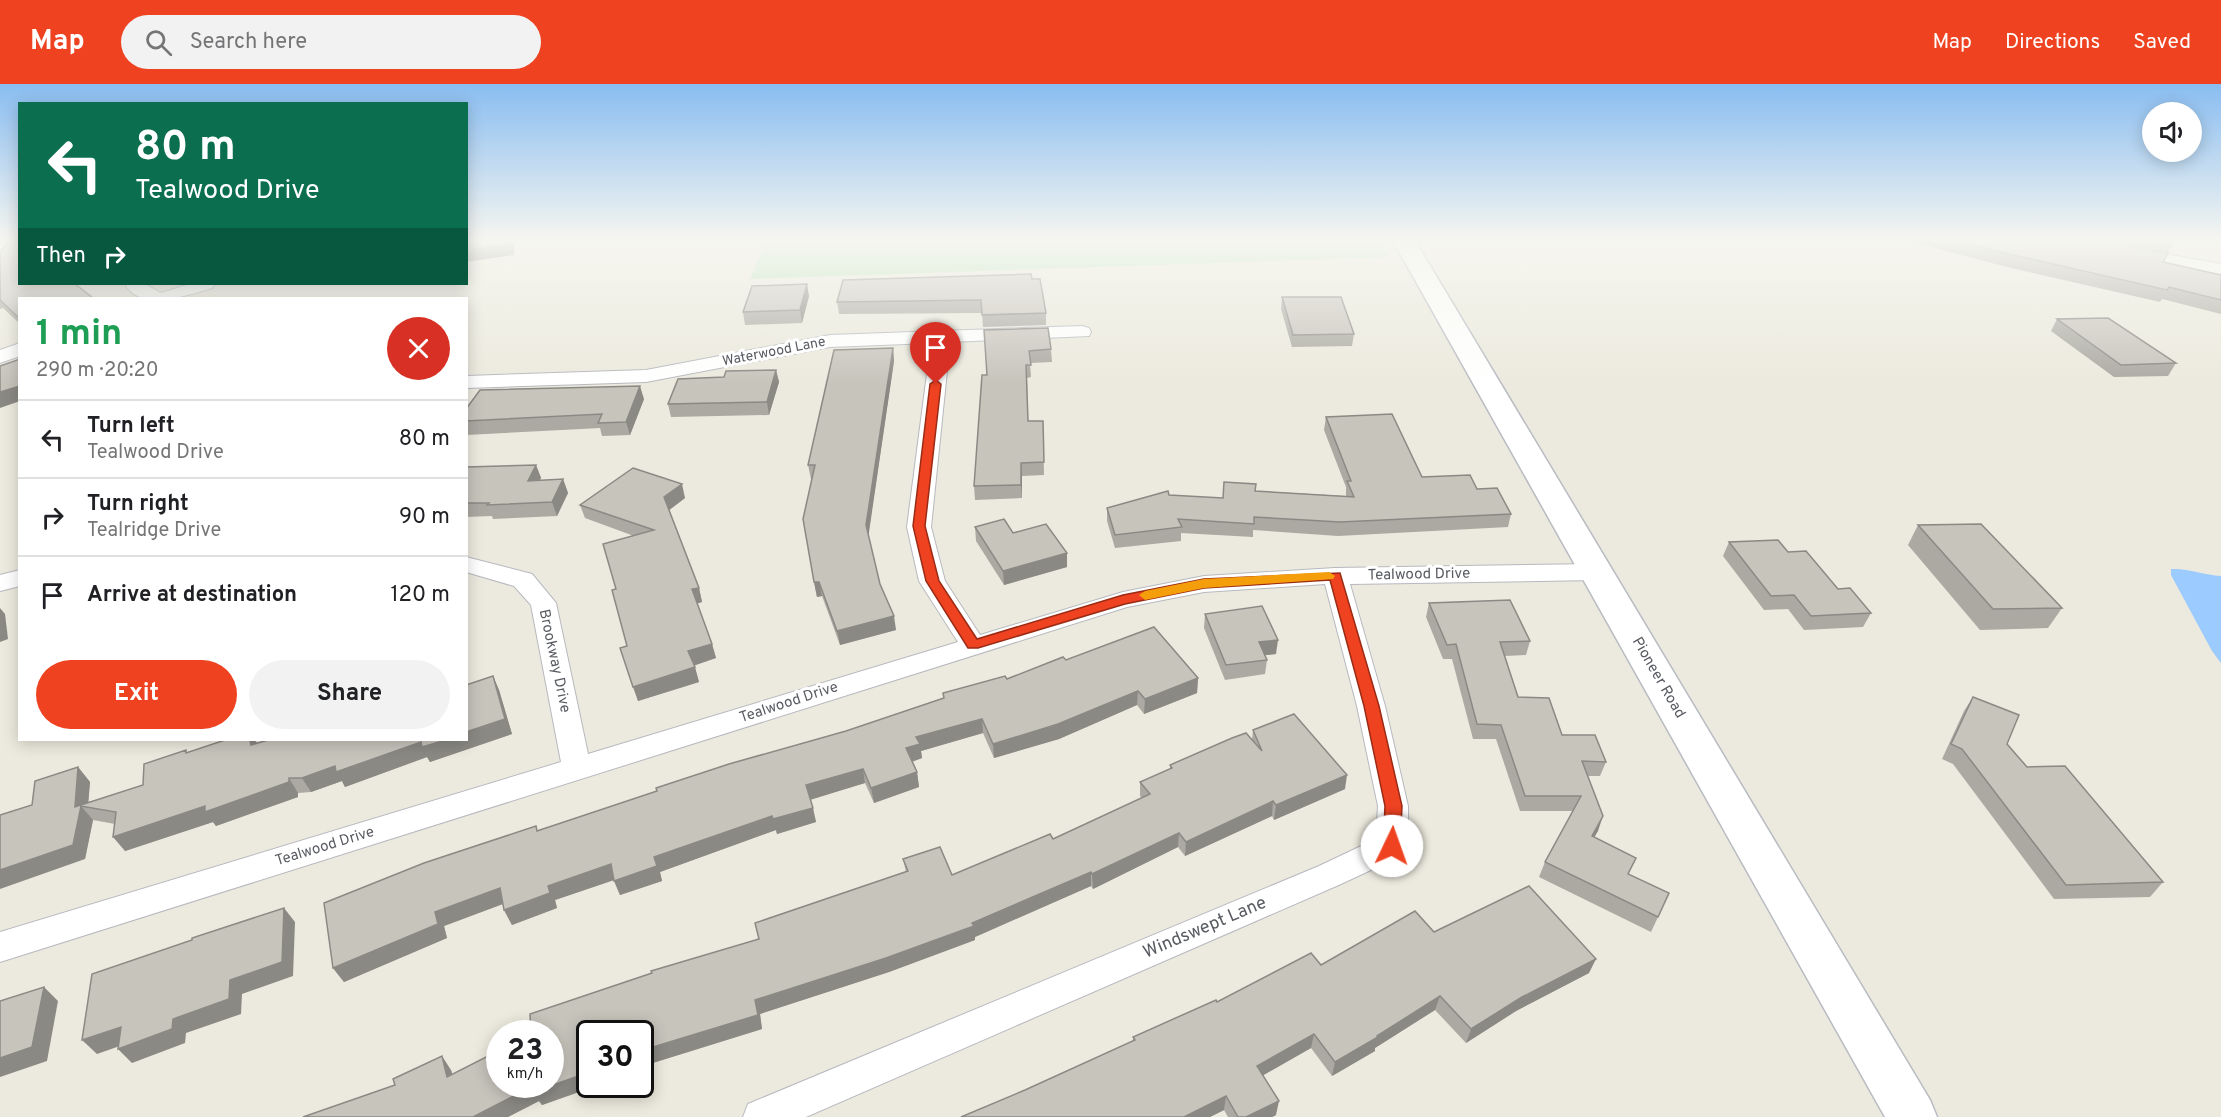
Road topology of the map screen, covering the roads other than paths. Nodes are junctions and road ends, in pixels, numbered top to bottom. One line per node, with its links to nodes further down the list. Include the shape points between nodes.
1 (138, 287): 4 (street)
2 (196, 287): 5 (street)
3 (1431, 287): 12 (main road, Pioneer Road)
4 (155, 297)
5 (165, 297)
6 (1082, 332): 7 (street, Waterwood Lane)
7 (941, 336): 10 (street, Waterwood Lane, via 830,341 645,376); 16 (street, via 919,526 932,581)
8 (18, 350): 9 (street)
9 (0, 357)
10 (468, 382)
11 (468, 565): 17 (street, Brookway Drive, via 523,580 543,603)
12 (1597, 572): 13 (street, Tealwood Drive); 20 (main road, Pioneer Road)
13 (1335, 576): 16 (street, Tealwood Drive, via 1204,584 1123,600); 19 (street, Windswept Lane, via 1371,706 1393,806 1392,846)
14 (18, 578): 15 (street)
15 (0, 583)
16 (973, 645): 17 (street, Tealwood Drive)
17 (578, 770): 18 (street, Tealwood Drive)
18 (0, 947)
19 (762, 1117)
20 (1912, 1117)

